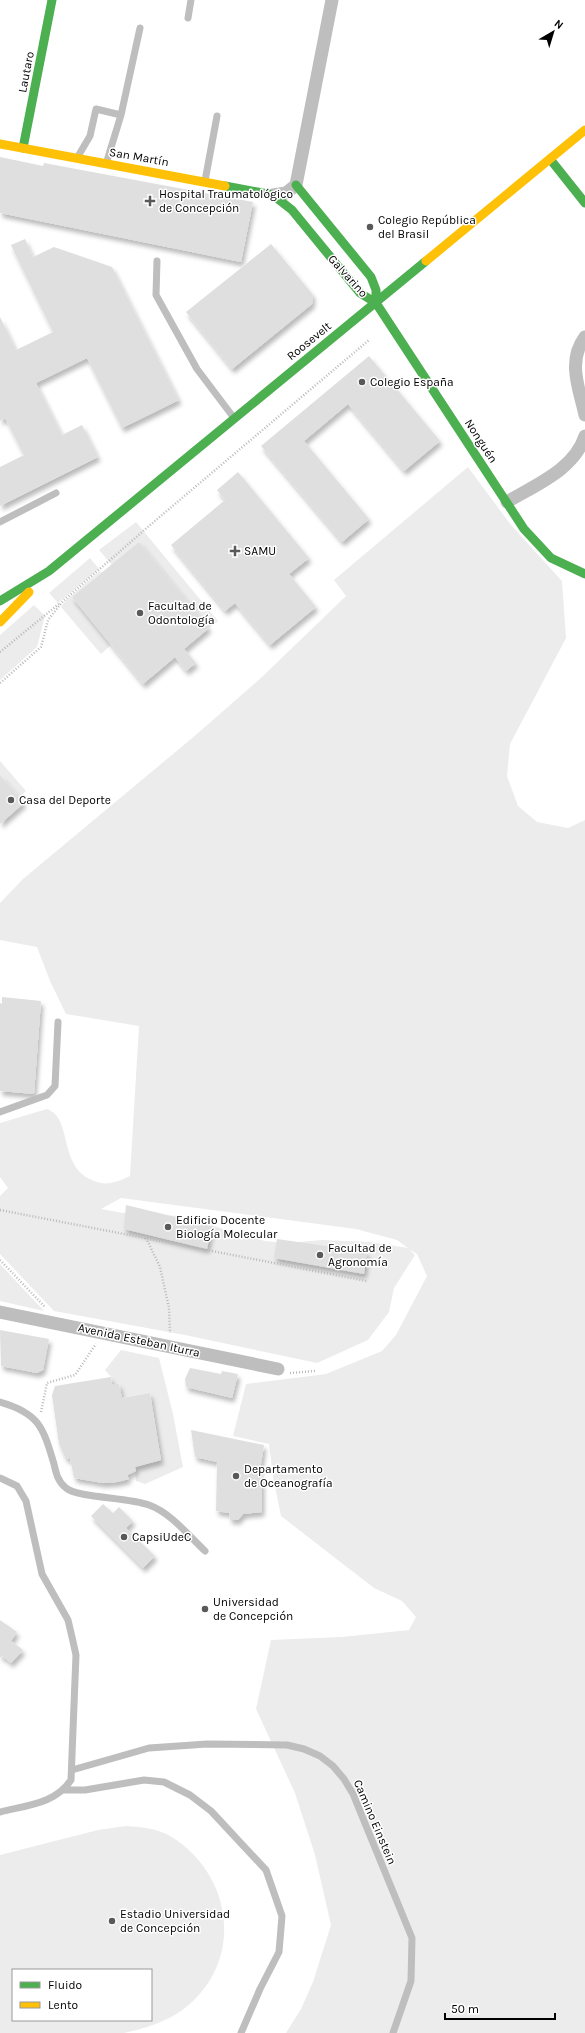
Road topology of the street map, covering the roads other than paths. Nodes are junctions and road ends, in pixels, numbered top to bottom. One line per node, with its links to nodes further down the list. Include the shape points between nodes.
1 (52, 0): 10 (main road, Lautaro)
2 (191, 0): 4 (lane)
3 (332, 0): 15 (street)
4 (188, 18)
5 (140, 28): 6 (lane)
6 (121, 115): 11 (lane, via 96,109 90,136); 13 (lane)
7 (217, 116): 14 (lane)
8 (585, 130): 12 (main road, Roosevelt)
9 (0, 144): 10 (main road, San Martín)
10 (23, 148): 11 (main road, San Martín)
11 (77, 158): 13 (main road, San Martín)
12 (550, 159): 17 (main road); 19 (main road, Roosevelt)
13 (106, 164): 14 (main road, San Martín)
14 (205, 181): 16 (main road, San Martín)
15 (296, 185): 16 (street, via 286,193); 19 (main road, Galvarino, via 371,277 376,290)
16 (273, 195): 19 (main road, Galvarino, via 292,210 360,293)
17 (585, 203)
18 (157, 261): 22 (lane, via 156,295 197,369)
19 (376, 303): 22 (main road, Roosevelt); 25 (main road, Nonguén)
20 (585, 337): 21 (street, via 575,355)
21 (585, 415)
22 (234, 418): 27 (main road, Roosevelt)
23 (585, 436): 25 (street, via 573,458 558,472)
24 (56, 493): 26 (lane)
25 (507, 502): 28 (main road, Nonguén, via 524,529 551,558)
26 (0, 522)
27 (49, 571): 29 (main road, Roosevelt); 30 (main road, Roosevelt)
28 (585, 574)
29 (0, 601)
30 (0, 622)
31 (58, 1022): 32 (lane, via 55,1086 47,1095)
32 (0, 1112)
33 (0, 1312): 34 (street, Avenida Esteban Iturra)
34 (278, 1369)
35 (0, 1402): 37 (lane, via 20,1408 42,1428 58,1478 66,1488 79,1494 125,1498 148,1504 162,1511)
36 (0, 1478): 38 (lane, via 17,1486 26,1501 42,1574 68,1620 76,1655)
37 (205, 1551)
38 (72, 1770): 39 (lane, via 71,1780); 42 (lane, Camino Einstein, via 149,1748 207,1744 287,1745 320,1756 333,1766 353,1794 412,1938 411,1982)
39 (64, 1790): 40 (lane, via 52,1799); 41 (lane, via 85,1790 144,1780 164,1782 190,1795 211,1811 266,1870 282,1916 279,1952)
40 (0, 1812)
41 (241, 2033)
42 (393, 2033)

